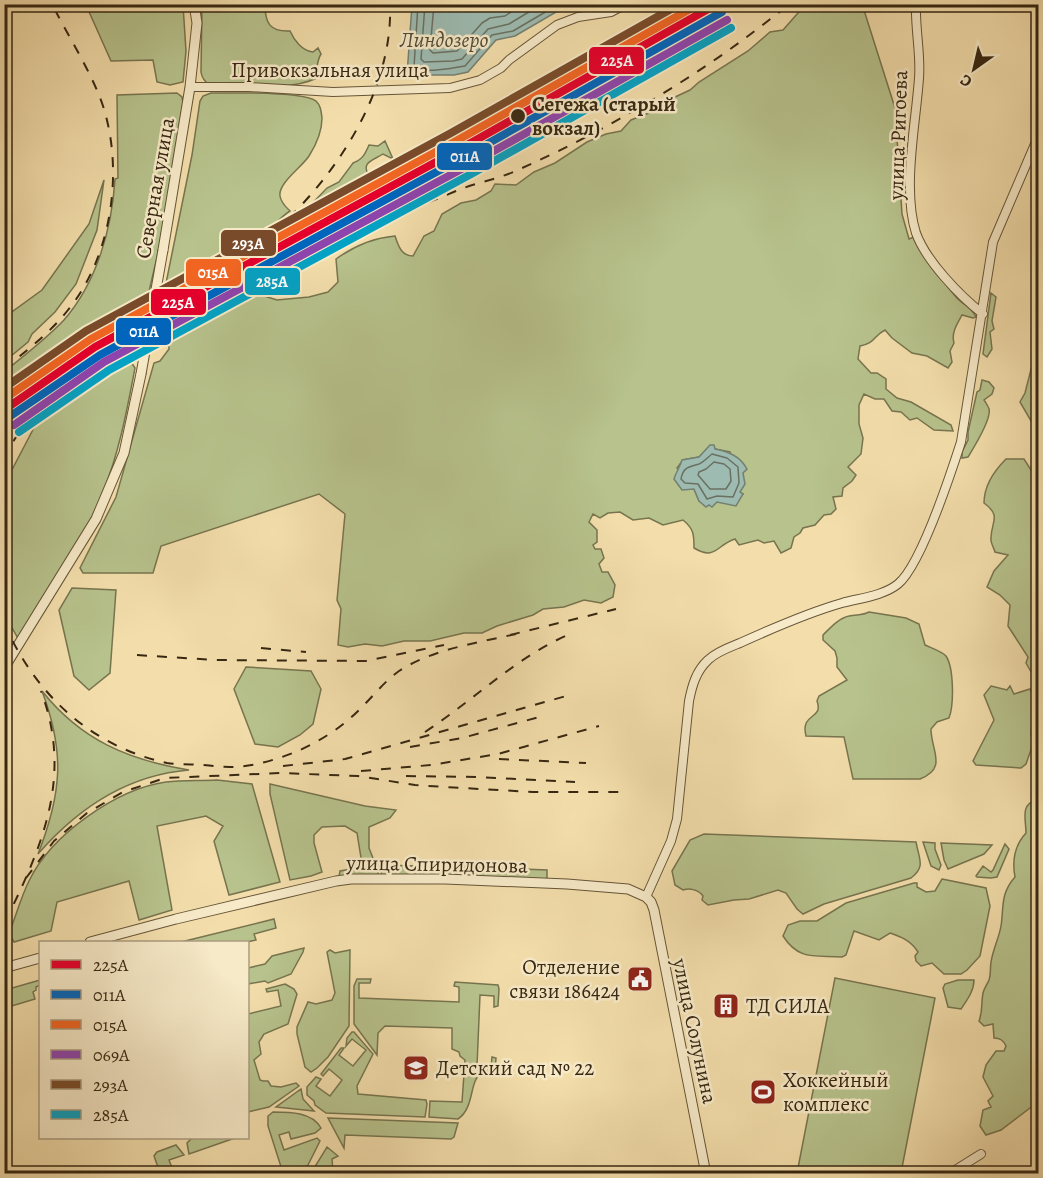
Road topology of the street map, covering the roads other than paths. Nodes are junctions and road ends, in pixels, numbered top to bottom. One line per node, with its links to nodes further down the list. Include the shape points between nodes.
1 (194, 4): 4 (street, Северная улица, via 197,23)
2 (626, 4): 4 (street, Привокзальная улица, via 603,14 568,20 546,32 501,68 480,80 450,88 333,92)
3 (916, 4): 6 (street, улица Ригоева, via 920,74 911,191 916,234 946,279)
4 (190, 87): 7 (street, Северная улица, bridge, via 124,453 96,519)
5 (1038, 137): 6 (street, via 993,242)
6 (983, 314): 8 (street, via 961,442 929,527 903,579 889,589 792,621 731,647 709,658 697,674 689,701 677,819)
7 (4, 668)
8 (646, 897): 9 (street, улица Спиридонова, via 628,889 567,884 351,879); 13 (street, улица Солунина, via 654,910)
9 (94, 941)
10 (39, 958): 11 (street)
11 (4, 968)
12 (981, 1154): 14 (street)
13 (706, 1173)
14 (949, 1173)

